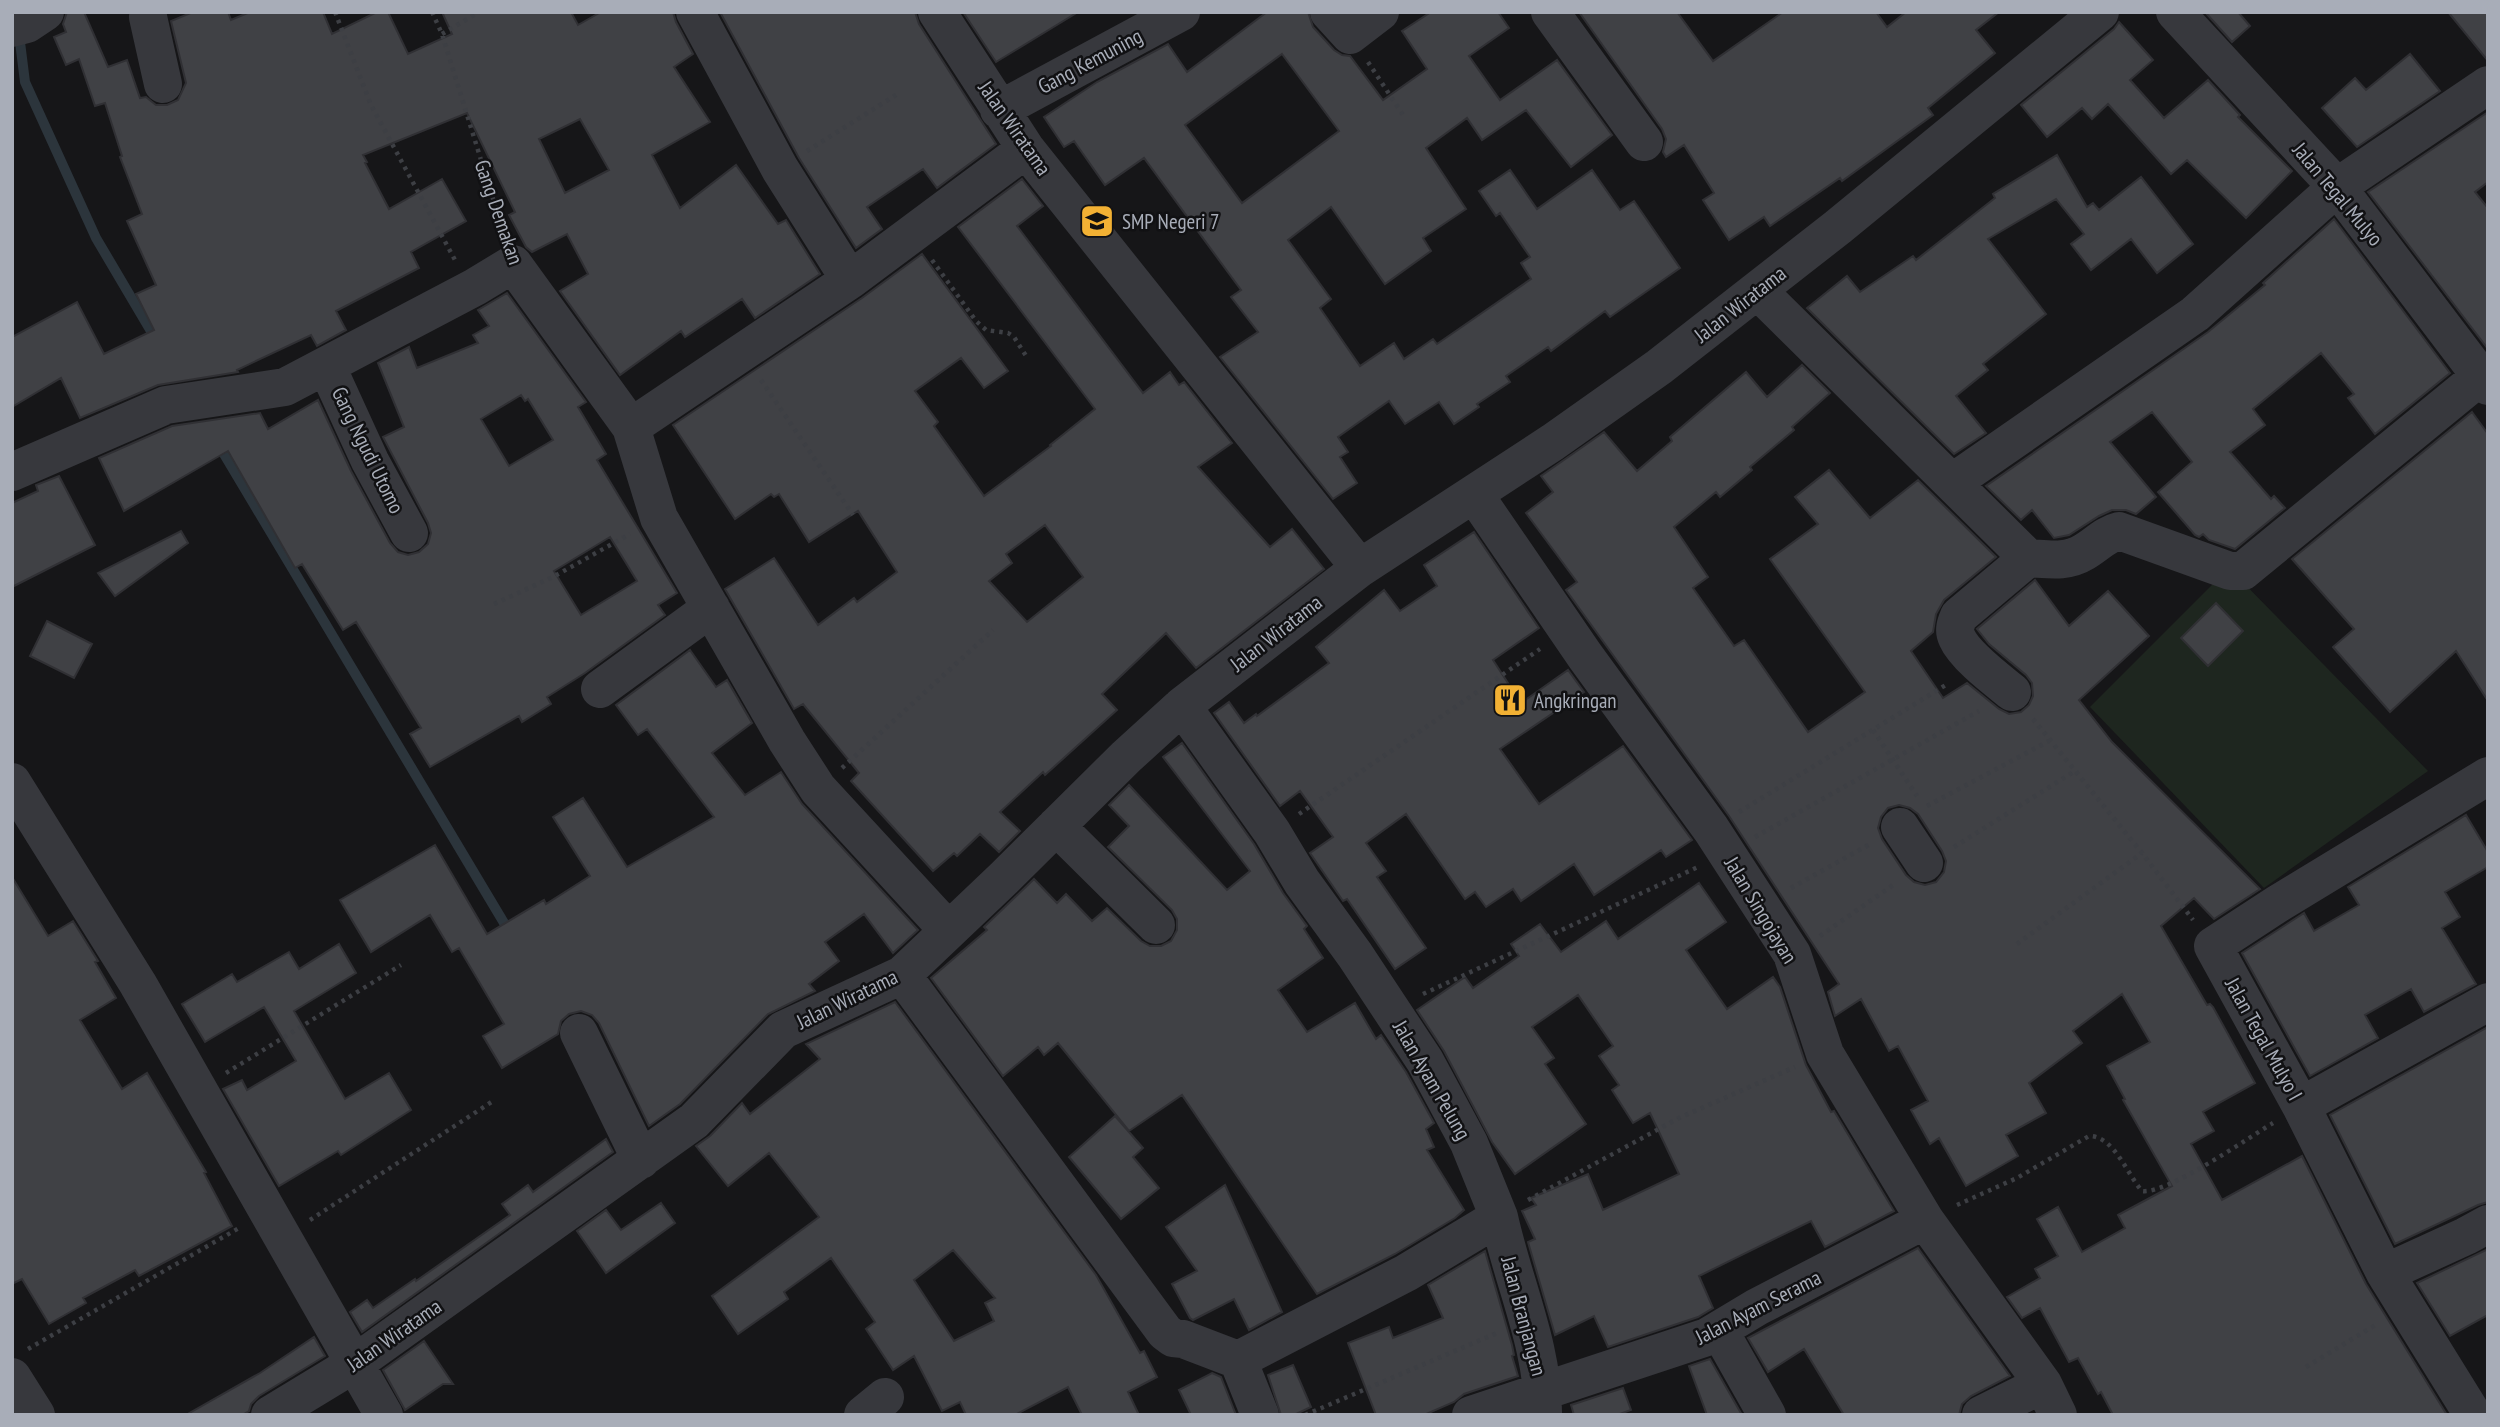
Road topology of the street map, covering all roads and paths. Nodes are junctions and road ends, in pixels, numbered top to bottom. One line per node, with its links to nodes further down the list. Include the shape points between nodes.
1 (335, 12): 26 (path, via 371,105 446,246)
2 (432, 12): 13 (path, Gang Demakan)
3 (479, 12): 13 (path)
4 (695, 12): 21 (street)
5 (937, 12): 17 (street, Jalan Wiratama)
6 (1181, 12): 17 (street, Gang Kemuning)
7 (1380, 12): 12 (street)
8 (1550, 12): 19 (street)
9 (2100, 12): 27 (street, Jalan Wiratama)
10 (2175, 12): 22 (street, Jalan Tegal Mulyo)
11 (149, 14): 14 (street)
12 (1339, 24): 18 (path)
13 (442, 33): 24 (path, Gang Demakan)
14 (163, 84)
15 (2488, 85): 22 (street)
16 (895, 95): 21 (path)
17 (999, 110): 20 (street, Jalan Wiratama)
18 (1403, 115)
19 (1644, 142)
20 (1026, 149): 23 (street); 40 (street, Jalan Wiratama)
21 (780, 169): 25 (street)
22 (2337, 187): 31 (street, Jalan Tegal Mulyo); 34 (street, via 2195,314)
23 (912, 234): 25 (street); 29 (path, via 976,321 986,330 1014,337)
24 (513, 264): 26 (street); 32 (street, Gang Demakan)
25 (850, 280): 28 (street)
26 (475, 288): 30 (street)
27 (1758, 291): 34 (street); 35 (street, Jalan Wiratama, via 1659,367)
28 (742, 353): 32 (street); 36 (path)
29 (1028, 359)
30 (327, 367): 33 (street, via 285,387 166,405); 38 (street, Gang Ngudi Utomo)
31 (2484, 381): 39 (street, via 2243,571 2230,571 2119,531 2072,558)
32 (631, 427): 37 (street, Gang Demakan)
33 (12, 472)
34 (1953, 482): 39 (street)
35 (1474, 494): 40 (street, Jalan Wiratama); 44 (street, Jalan Singojayan)
36 (853, 515)
37 (659, 518): 41 (path); 42 (street, Gang Demakan)
38 (408, 533)
39 (2028, 558): 45 (street, via 1956,622 1957,638)
40 (1360, 568): 48 (street, Jalan Wiratama)
41 (494, 604)
42 (711, 608): 46 (street); 54 (street, Gang Demakan)
43 (993, 630): 54 (path)
44 (1567, 630): 57 (path); 58 (street, Jalan Singojayan)
45 (1979, 664): 47 (street); 49 (path)
46 (600, 689)
47 (2012, 692): 50 (path); 51 (path)
48 (1182, 706): 55 (street, Jalan Wiratama); 57 (street, Jalan Ayam Pelung)
49 (1873, 730): 51 (path); 58 (path)
50 (2049, 741): 51 (path, via 1924,807); 59 (path)
51 (1893, 761): 58 (path)
52 (2488, 776): 65 (street)
53 (12, 782): 72 (street)
54 (818, 789): 63 (street, Gang Demakan)
55 (1056, 826): 62 (street); 63 (street, Jalan Wiratama)
56 (1900, 827): 60 (street); 61 (path)
57 (1272, 832): 69 (street, Jalan Ayam Pelung)
58 (1719, 841): 61 (street, Jalan Singojayan); 69 (path)
59 (2143, 853): 64 (path); 65 (path)
60 (1924, 863)
61 (1759, 906): 71 (street, Jalan Singojayan, via 1792,954)
62 (1156, 925)
63 (948, 930): 67 (street, Jalan Wiratama)
64 (2017, 944)
65 (2213, 946): 74 (street, Jalan Tegal Mulyo I)
66 (401, 965): 72 (path)
67 (902, 975): 75 (street, Jalan Wiratama, via 783,1030 694,1121); 84 (street, via 1165,1332)
68 (2488, 1002): 74 (street)
69 (1391, 1008): 76 (street, Jalan Ayam Pelung, via 1469,1143)
70 (579, 1033): 75 (street)
71 (1825, 1054): 76 (path, via 1679,1118); 77 (street, Jalan Singojayan)
72 (198, 1090): 78 (street)
73 (493, 1101): 78 (path)
74 (2301, 1106): 77 (path, via 2150,1193 2142,1191 2104,1140 2089,1136 2017,1178); 80 (street, Jalan Tegal Mulyo I)
75 (642, 1160): 85 (street, Jalan Wiratama)
76 (1499, 1217): 82 (street, Jalan Branjangan); 84 (street, via 1406,1273)
77 (1925, 1220): 83 (street, Jalan Ayam Serama); 88 (street, Jalan Singojayan)
78 (275, 1224): 85 (street); 86 (path)
79 (2488, 1224): 80 (street)
80 (2385, 1273): 81 (street, Jalan Tegal Mulyo I)
81 (2405, 1308): 87 (path); 98 (street, Jalan Tegal Mulyo I)
82 (1527, 1320): 89 (street, Jalan Branjangan); 94 (path)
83 (1719, 1330): 89 (street, Jalan Ayam Serama); 96 (street)
84 (1238, 1360): 93 (street)
85 (354, 1364): 91 (street, Jalan Wiratama); 92 (street)
86 (17, 1365): 90 (street)
87 (2306, 1367)
88 (2051, 1399): 97 (street)
89 (1543, 1402): 95 (street, Jalan Ayam Serama)
90 (36, 1415)
91 (270, 1415)
92 (384, 1415)
93 (1260, 1415)
94 (1305, 1415)
95 (1471, 1415)
96 (1767, 1415)
97 (1981, 1415)
98 (2473, 1415)

